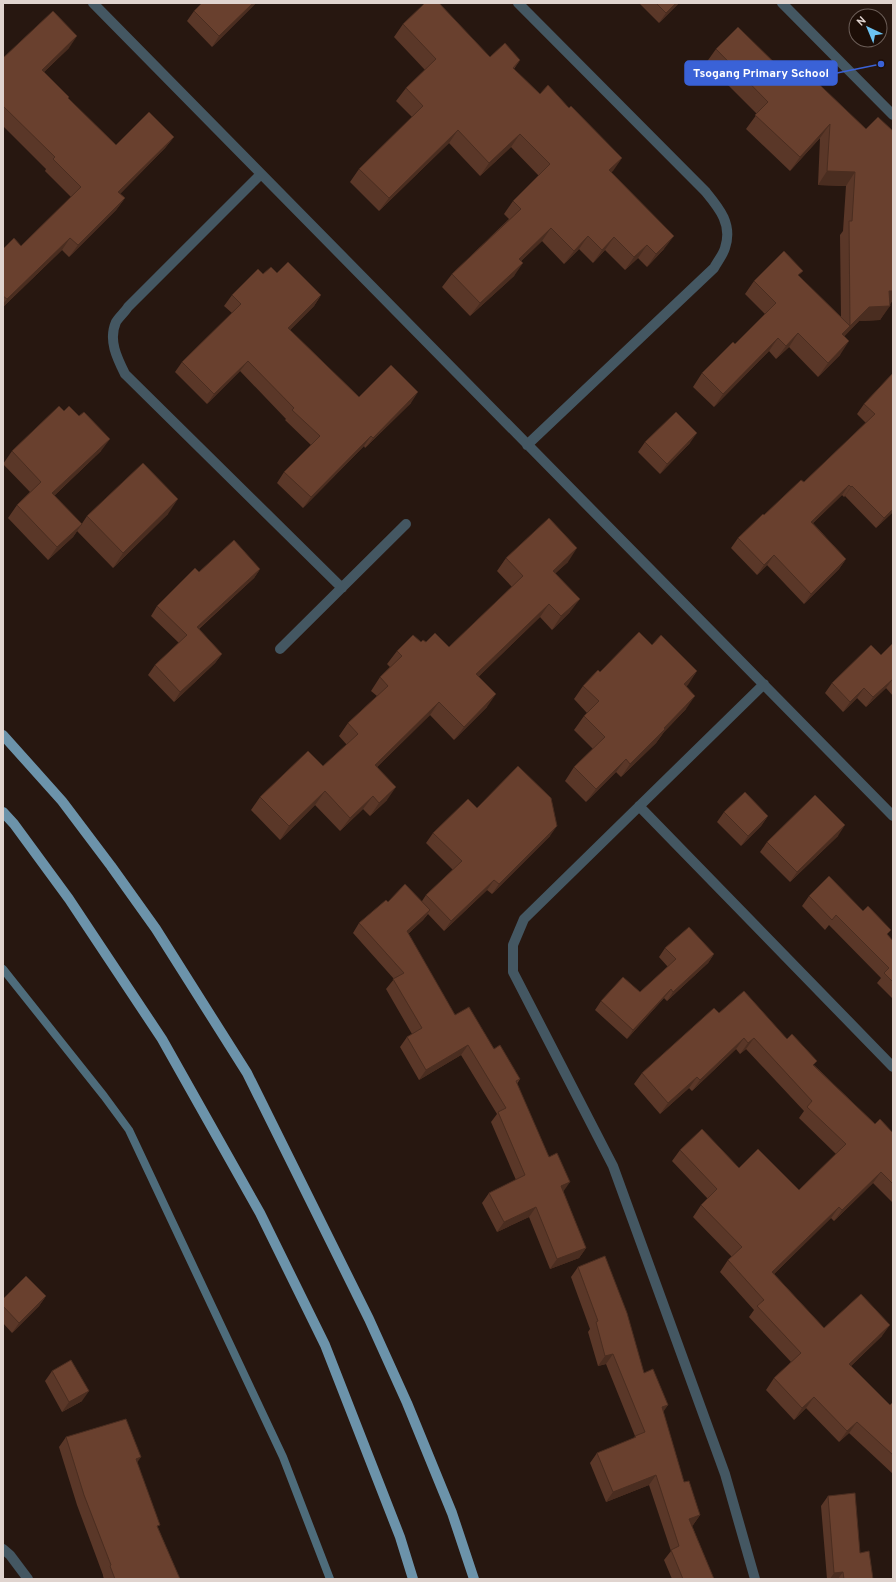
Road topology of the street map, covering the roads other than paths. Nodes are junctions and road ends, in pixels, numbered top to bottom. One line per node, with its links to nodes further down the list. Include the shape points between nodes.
1 (94, 3): 5 (street)
2 (518, 3): 6 (street, via 705,191 721,210 727,229 725,248 714,268)
3 (782, 3): 4 (street)
4 (893, 115)
5 (261, 174): 6 (street); 8 (street, via 116,322 112,339 115,356 125,374)
6 (528, 445): 10 (street)
7 (406, 524): 8 (street)
8 (342, 588): 9 (street)
9 (280, 649)
10 (764, 684): 12 (street); 14 (street)
11 (3, 735): 19 (main road, via 62,801 111,866 156,930 247,1074 369,1319 404,1396 452,1513)
12 (639, 806): 15 (street); 20 (street, via 524,919 513,945 513,972 613,1166 724,1474)
13 (3, 812): 18 (main road, via 73,906 162,1039 260,1213 325,1345 400,1537)
14 (893, 816)
15 (893, 1067)
16 (3, 1550): 17 (street, via 10,1555)
17 (28, 1579)
18 (413, 1579)
19 (474, 1579)
20 (755, 1579)

